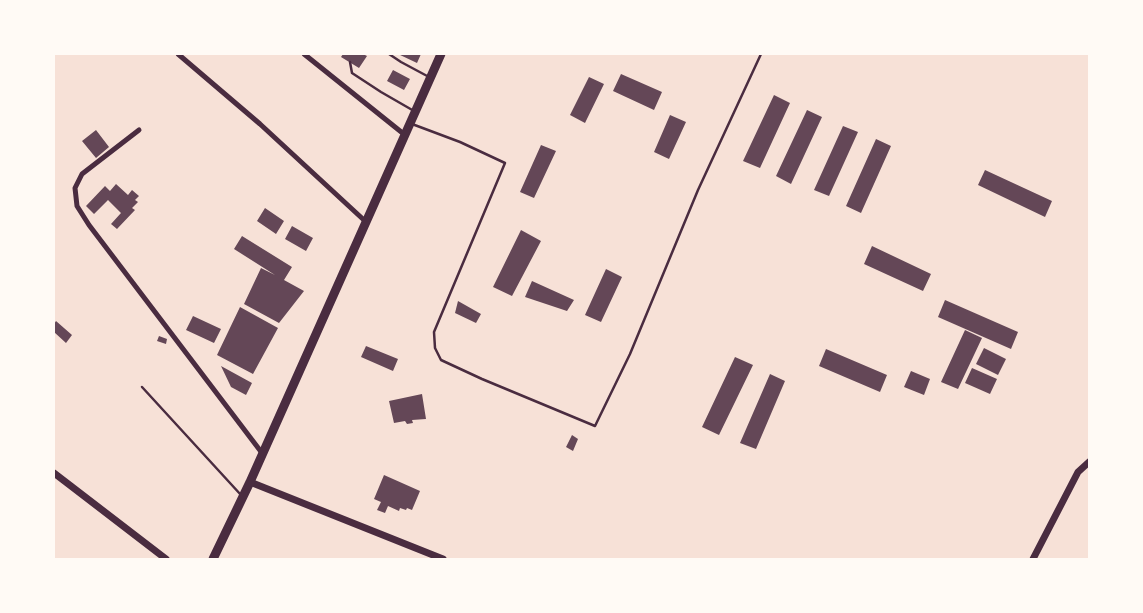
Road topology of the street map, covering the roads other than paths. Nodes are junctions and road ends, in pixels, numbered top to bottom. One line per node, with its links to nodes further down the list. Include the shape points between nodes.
1 (178, 54): 12 (street)
2 (304, 54): 11 (street)
3 (389, 54): 7 (lane)
4 (441, 54): 7 (main road)
5 (761, 54): 9 (lane, via 698,190 630,354 595,426 440,360 434,332 506,163)
6 (350, 62): 8 (lane, via 352,73)
7 (430, 77): 8 (main road)
8 (416, 112): 9 (main road)
9 (410, 124): 11 (main road)
10 (139, 130): 14 (street, via 82,174 75,188 77,206)
11 (405, 134): 12 (main road)
12 (366, 221): 14 (main road)
13 (142, 387): 18 (lane)
14 (262, 453): 17 (main road)
15 (1089, 462): 22 (street, via 1078,472)
16 (54, 473): 19 (street)
17 (250, 482): 18 (main road); 21 (street)
18 (243, 496): 20 (main road)
19 (166, 559)
20 (214, 559)
21 (443, 559)
22 (1033, 559)

